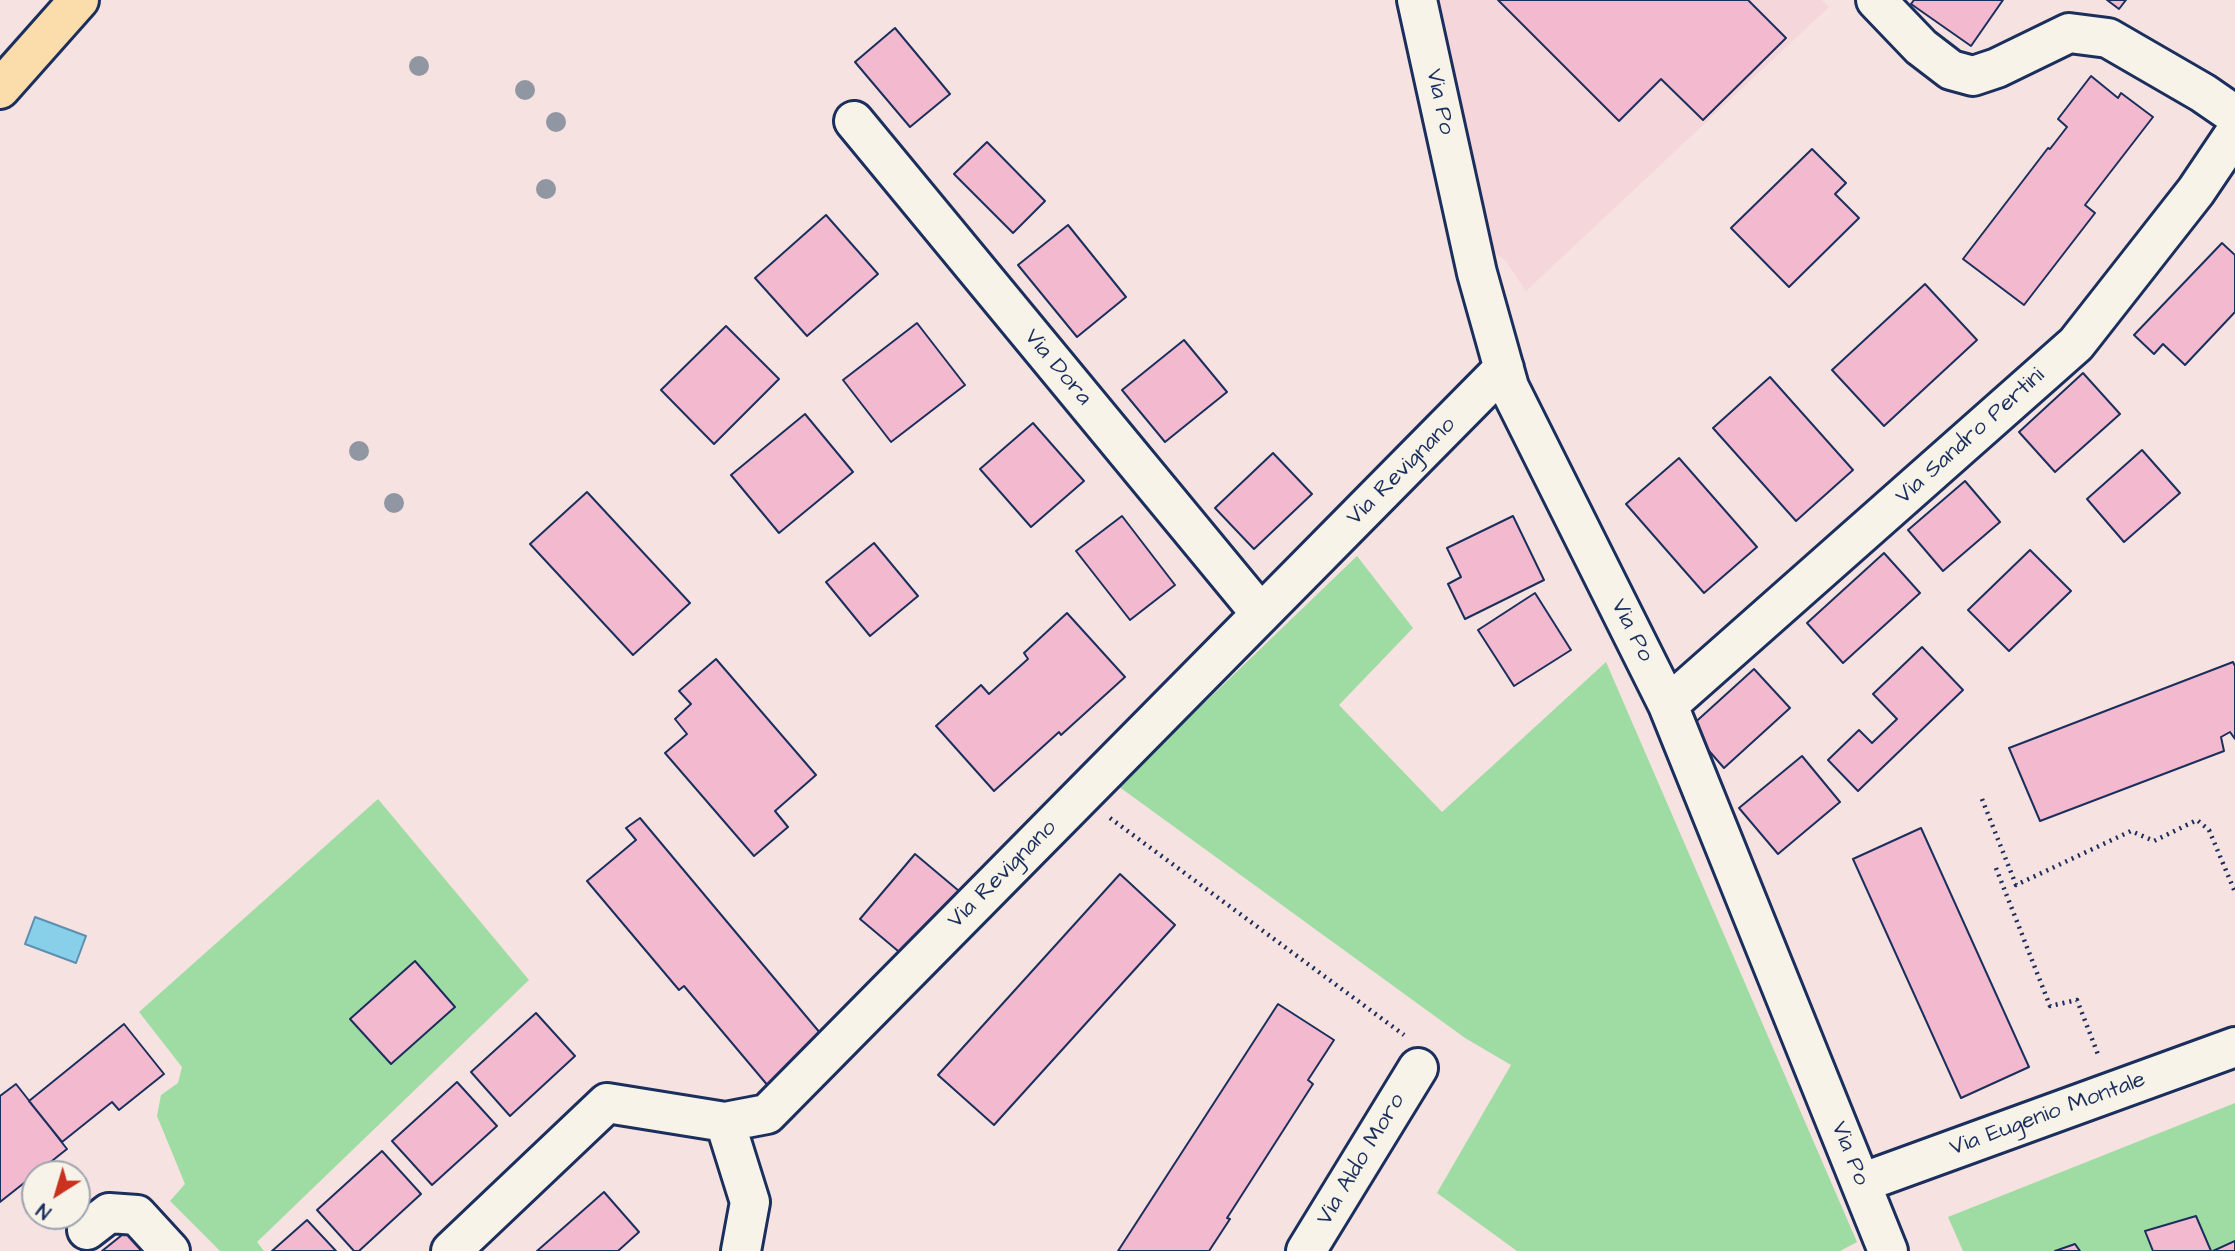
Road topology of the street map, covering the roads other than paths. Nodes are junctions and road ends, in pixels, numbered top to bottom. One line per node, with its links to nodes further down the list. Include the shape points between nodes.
1 (79, 0): 4 (main road)
2 (1417, 0): 8 (street, Via Po, via 1477,273)
3 (1876, 0): 5 (street, via 1921,47 1951,70 1973,76 2069,33 2108,38)
4 (0, 89)
5 (2235, 115)
6 (853, 121): 9 (street, Via Dora)
7 (2235, 133): 10 (street, Via Sandro Pertini, via 2196,191 2076,344)
8 (1504, 368): 9 (street, Via Revignano); 10 (street, Via Po)
9 (1261, 614): 13 (street, Via Revignano, via 767,1114)
10 (1668, 705): 14 (street, Via Po)
11 (2235, 1047): 14 (street, Via Eugenio Montale)
12 (1418, 1068): 19 (street, Via Aldo Moro)
13 (725, 1122): 17 (street, Via Revignano, via 607,1103); 18 (street, via 750,1202)
14 (1861, 1183): 20 (street, Via Po)
15 (91, 1227): 16 (street, via 109,1213 137,1215)
16 (170, 1251)
17 (451, 1251)
18 (741, 1251)
19 (1306, 1251)
20 (1888, 1251)

